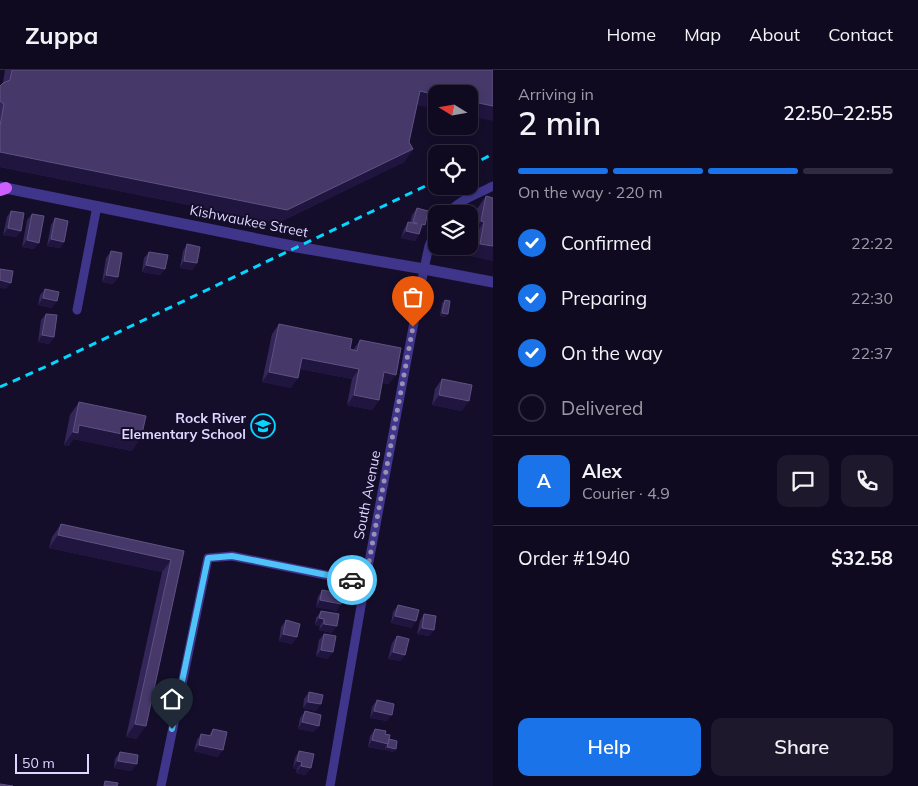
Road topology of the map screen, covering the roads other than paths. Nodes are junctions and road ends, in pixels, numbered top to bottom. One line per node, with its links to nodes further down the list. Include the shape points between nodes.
1 (493, 186): 3 (street)
2 (2, 188): 4 (street, Kishwaukee Street)
3 (457, 205)
4 (97, 206): 6 (street, Kishwaukee Street); 8 (street)
5 (428, 251): 6 (street, South Avenue)
6 (424, 269): 7 (street, Kishwaukee Street); 9 (street, South Avenue)
7 (493, 282)
8 (77, 310)
9 (365, 583): 10 (street, via 232,556 208,558); 11 (street, South Avenue)
10 (161, 786)
11 (330, 786)

